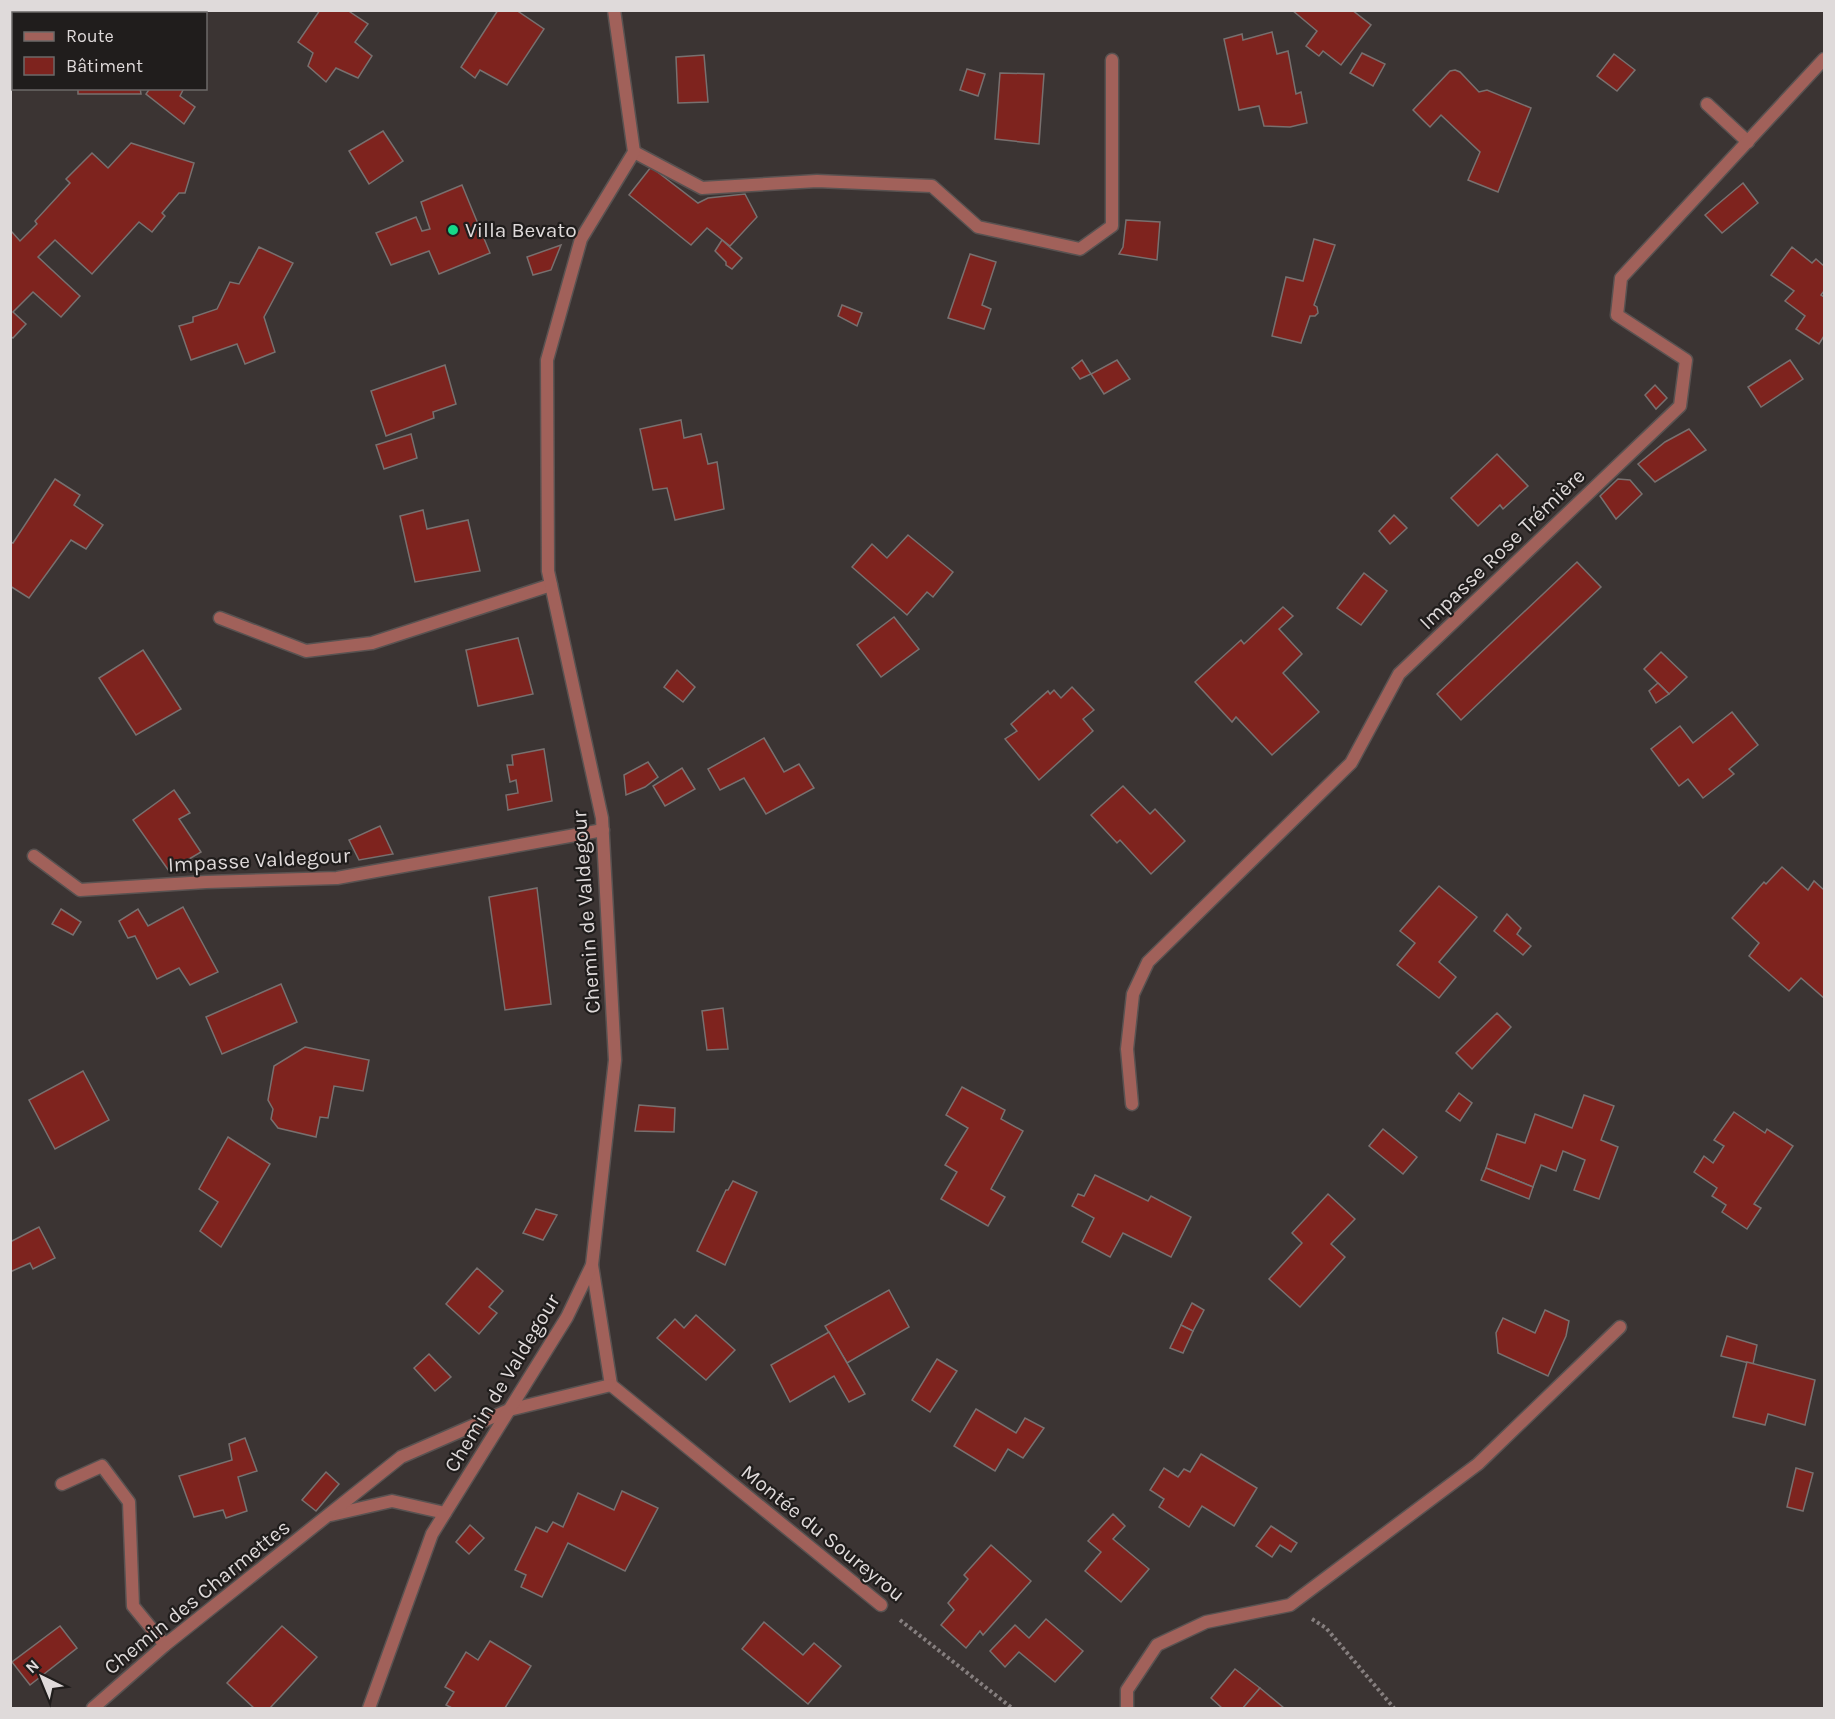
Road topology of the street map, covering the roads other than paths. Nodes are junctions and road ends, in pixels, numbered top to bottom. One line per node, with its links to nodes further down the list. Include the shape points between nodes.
1 (614, 10): 6 (street)
2 (1824, 59): 5 (street, Impasse Rose Trémière)
3 (1112, 60): 6 (street, via 1112,226 1080,249 978,227 932,186 817,181 702,188)
4 (1707, 104): 5 (street)
5 (1748, 142): 11 (street, Impasse Rose Trémière, via 1621,278 1617,315 1686,360 1680,406 1399,674 1351,763 1148,962 1133,994 1127,1049)
6 (634, 152): 7 (street, Chemin de Valdegour, via 581,239 547,360)
7 (551, 585): 8 (street, via 372,642 306,651); 9 (street, Chemin de Valdegour)
8 (219, 618)
9 (603, 830): 10 (street, Impasse Valdegour, via 337,879 80,890); 12 (street, Chemin de Valdegour, via 615,1060)
10 (33, 856)
11 (1132, 1104)
12 (592, 1265): 14 (street); 15 (street, Chemin de Valdegour, via 567,1317)
13 (1620, 1327): 23 (street, via 1478,1464 1290,1605 1206,1622 1157,1645 1126,1690)
14 (611, 1385): 15 (street, Chemin des Charmettes); 19 (street, Montée du Soureyrou)
15 (509, 1410): 17 (street, Chemin de Valdegour); 18 (street, Chemin des Charmettes, via 401,1457)
16 (62, 1484): 20 (street, via 102,1466 129,1502 133,1606)
17 (445, 1513): 18 (street, Chemin des Charmettes, via 393,1501); 22 (street, Chemin de Valdegour, via 432,1534)
18 (327, 1516): 20 (street, Chemin des Charmettes)
19 (881, 1605)
20 (165, 1645): 21 (street, Chemin des Charmettes)
21 (93, 1708)
22 (369, 1708)
23 (1127, 1708)

